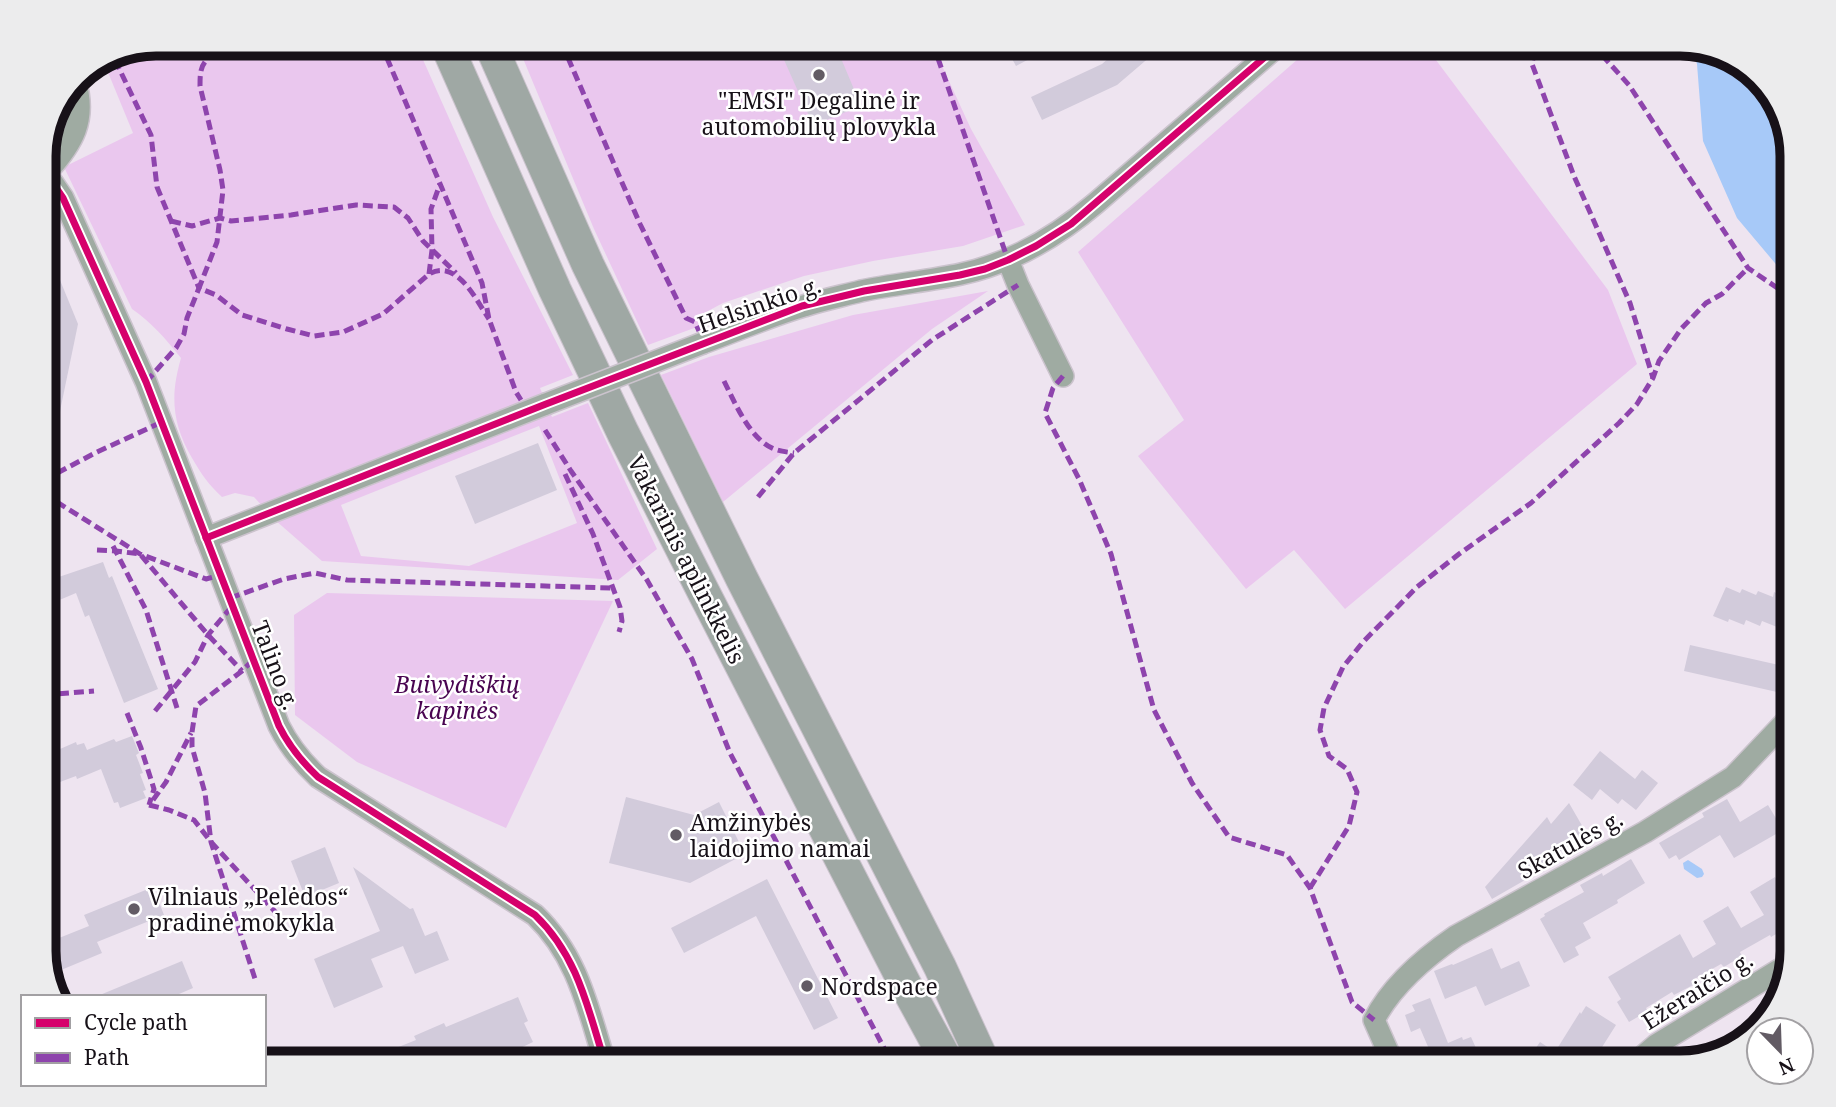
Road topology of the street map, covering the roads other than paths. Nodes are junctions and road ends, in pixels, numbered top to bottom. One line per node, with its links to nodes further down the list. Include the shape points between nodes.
1 (451, 56): 13 (highway, Vakarinis aplinkkelis, via 624,433)
2 (495, 56): 14 (highway, Vakarinis aplinkkelis, via 588,265)
3 (1266, 56): 7 (street, Helsinkio g., via 1071,224)
4 (79, 93): 5 (street, via 80,116 73,138)
5 (56, 162)
6 (56, 187): 9 (street, Talino g., via 146,382)
7 (1009, 260): 8 (street); 9 (street, Helsinkio g., bridge, via 960,275 864,290 802,306)
8 (1063, 376)
9 (206, 538): 12 (street, Talino g., via 279,726 302,762 318,777 549,928 576,974)
10 (1780, 728): 15 (street, Skatulės g., via 1733,777 1430,954 1383,1002 1374,1020)
11 (1778, 971): 16 (street, Ežeraičio g.)
12 (601, 1051)
13 (941, 1051)
14 (978, 1051)
15 (1388, 1051)
16 (1649, 1051)

